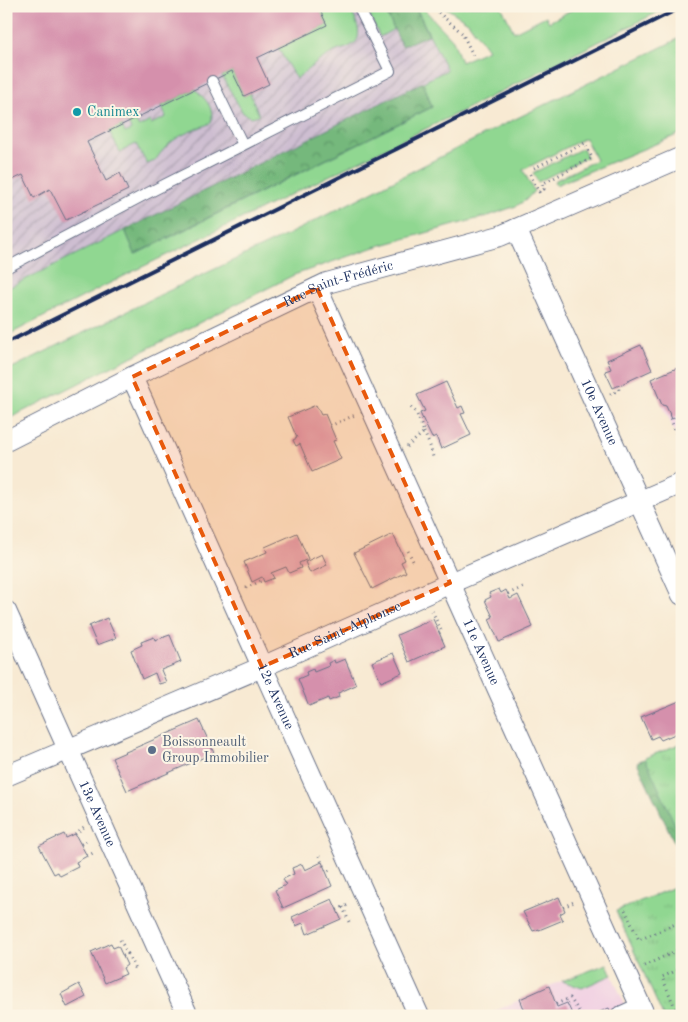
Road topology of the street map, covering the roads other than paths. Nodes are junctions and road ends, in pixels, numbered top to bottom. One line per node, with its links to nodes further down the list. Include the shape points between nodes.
1 (358, 6): 3 (lane, via 390,71)
2 (212, 81): 3 (lane)
3 (243, 145): 6 (lane)
4 (682, 157): 5 (street, Rue Saint-Frédéric)
5 (516, 229): 7 (street, Rue Saint-Frédéric); 11 (street, 10e Avenue)
6 (6, 268)
7 (317, 288): 8 (street, Rue Saint-Frédéric); 12 (street, 11e Avenue)
8 (132, 377): 9 (street, Rue Saint-Frédéric); 15 (street, 12e Avenue)
9 (6, 440)
10 (682, 483): 11 (street, Rue Saint-Alphonse)
11 (639, 501): 12 (street, Rue Saint-Alphonse); 13 (street, 10e Avenue)
12 (450, 583): 15 (street, Rue Saint-Alphonse); 18 (street, 11e Avenue)
13 (682, 595)
14 (6, 611): 16 (street, 13e Avenue)
15 (262, 667): 16 (street, Rue Saint-Alphonse); 21 (street, 12e Avenue)
16 (69, 749): 17 (street, Rue Saint-Alphonse); 20 (street, 13e Avenue)
17 (6, 776)
18 (642, 1010): 19 (lane)
19 (617, 1013)
20 (188, 1016)
21 (419, 1016)

